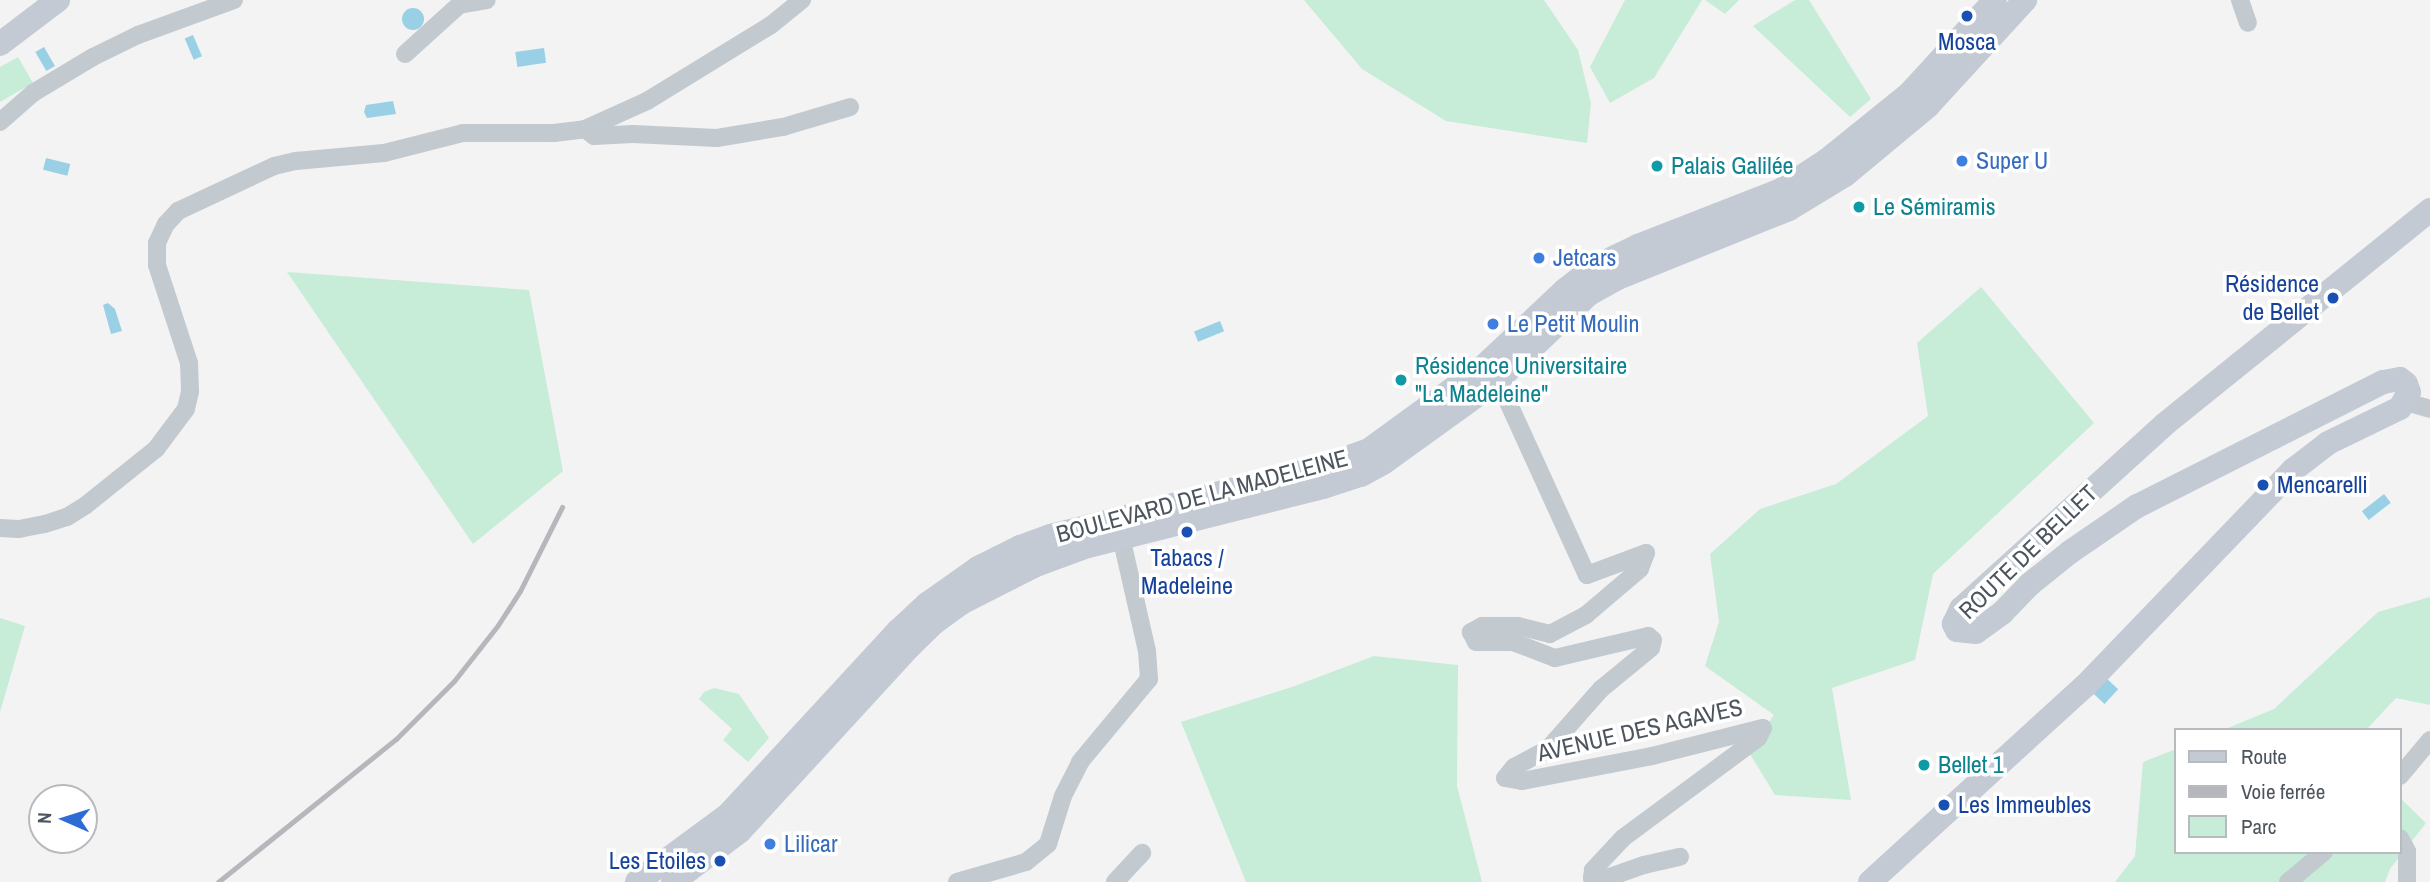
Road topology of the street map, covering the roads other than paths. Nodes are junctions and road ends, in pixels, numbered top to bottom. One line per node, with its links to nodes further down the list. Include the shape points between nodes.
1 (58, 0): 9 (street)
2 (234, 0): 12 (street, via 138,35 93,57 33,93)
3 (487, 0): 10 (street, via 459,5)
4 (802, 0): 13 (street, via 771,25 647,101)
5 (1995, 0): 27 (street, BOULEVARD DE LA MADELEINE, via 1909,94 1828,160 1781,190 1596,266 1483,367 1369,450 1318,468 1095,522 1020,547 978,568 927,604 879,649 728,815)
6 (2025, 0): 15 (street, BOULEVARD DE LA MADELEINE, via 1928,106 1844,175 1788,209 1604,285)
7 (2240, 0): 8 (street)
8 (2248, 23)
9 (0, 44)
10 (405, 54)
11 (850, 107): 13 (street, via 783,127 717,138 594,136)
12 (0, 122)
13 (585, 129): 18 (street, via 463,133 384,153 296,161 274,166 178,211 158,243 157,265 189,363 186,410 156,449 86,505 45,524)
14 (2430, 210): 16 (street, ROUTE DE BELLET, via 2165,424 1961,609 1954,624 1957,631 1965,634 1986,626 2046,571 2137,506 2279,432 2392,379 2406,384)
15 (1498, 380): 19 (street, BOULEVARD DE LA MADELEINE, via 1405,449 1361,475); 25 (street, AVENUE DES AGAVES, via 1587,575 1646,554 1640,569 1586,615 1550,634 1518,626 1482,626 1471,632 1476,642 1513,642 1555,658 1648,636 1653,640 1651,648 1601,689 1548,749 1514,767 1505,778 1522,781 1652,756 1763,728 1758,738 1623,838 1593,870 1592,878 1601,880)
16 (2406, 401): 17 (street); 31 (street, via 2328,443 2292,470 2085,685)
17 (2430, 409)
18 (0, 528)
19 (1121, 537): 26 (street, BOULEVARD DE LA MADELEINE, via 1035,565 987,588 935,622); 29 (street, via 1149,678 1080,762 1048,844 1026,862)
20 (2430, 740): 21 (street)
21 (2402, 774)
22 (2402, 842): 33 (street, via 2407,851)
23 (1142, 853): 30 (street)
24 (2322, 854): 32 (street)
25 (1680, 857)
26 (696, 875): 28 (street, BOULEVARD DE LA MADELEINE)
27 (637, 882)
28 (673, 882)
29 (957, 882)
30 (1115, 882)
31 (1870, 882)
32 (2288, 882)
33 (2407, 882)

